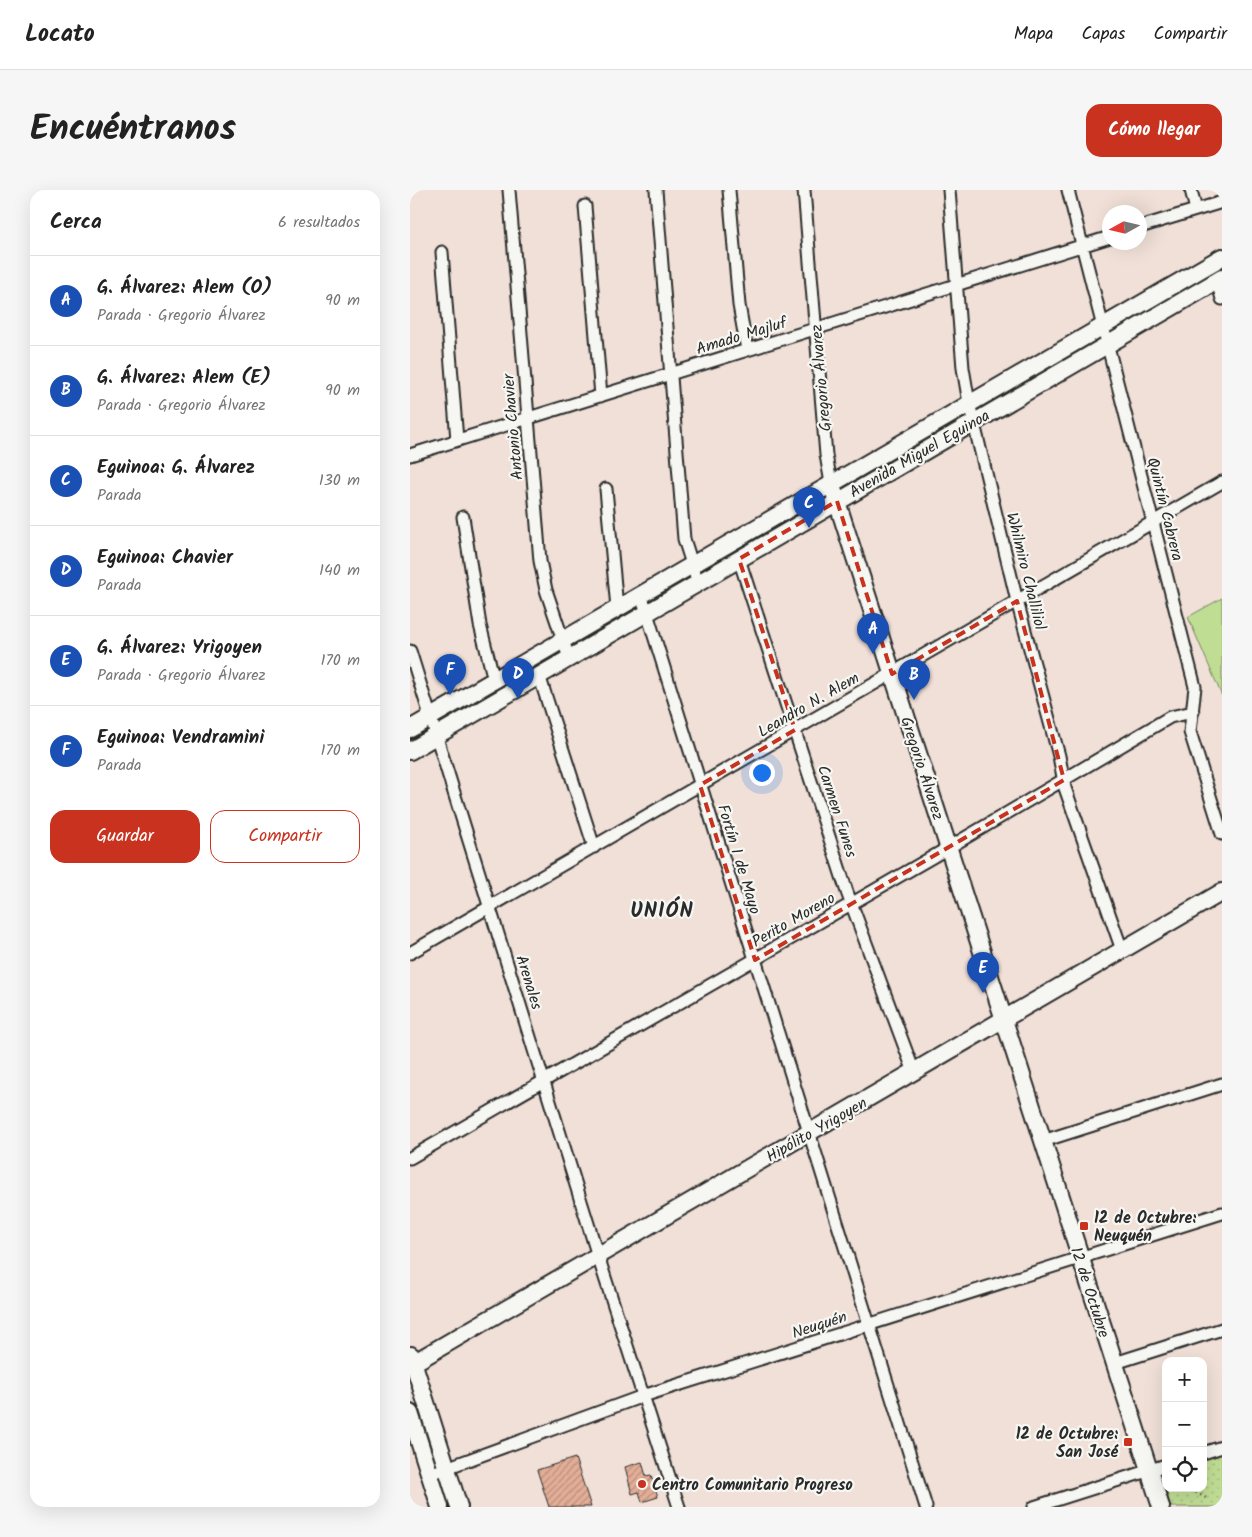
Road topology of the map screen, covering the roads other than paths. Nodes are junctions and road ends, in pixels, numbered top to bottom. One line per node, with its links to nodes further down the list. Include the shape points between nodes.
1 (509, 190): 26 (street, Antonio Chavier)
2 (656, 190): 23 (street)
3 (729, 190): 22 (street, via 739,305)
4 (804, 190): 20 (street, Gregorio Álvarez)
5 (949, 190): 17 (street, Whilmiro Challiliol)
6 (1068, 190): 13 (street, Quintín Cabrera)
7 (1191, 190): 10 (street)
8 (1222, 202): 10 (street)
9 (585, 206): 24 (street)
10 (1196, 210): 11 (street)
11 (1147, 226)
12 (1102, 240): 13 (street, Amado Majluf)
13 (1082, 246): 17 (street, Amado Majluf); 19 (street, Quintín Cabrera)
14 (442, 252): 28 (street)
15 (1222, 257): 19 (main road, Avenida Miguel Eguinoa)
16 (1220, 280): 18 (street); 21 (main road, Avenida Miguel Eguinoa)
17 (957, 284): 20 (street, Amado Majluf); 25 (street, Whilmiro Challiliol)
18 (1222, 299)
19 (1102, 326): 21 (street, Quintín Cabrera); 25 (main road, Avenida Miguel Eguinoa)
20 (816, 329): 22 (street, Amado Majluf); 30 (street, Gregorio Álvarez)
21 (1107, 345): 27 (main road, Avenida Miguel Eguinoa); 35 (street, Quintín Cabrera)
22 (747, 350): 23 (street, Amado Majluf)
23 (671, 374): 24 (street, Amado Majluf); 37 (street, via 684,533)
24 (601, 396): 26 (street, Amado Majluf)
25 (969, 403): 27 (street, Whilmiro Challiliol); 30 (main road, Avenida Miguel Eguinoa)
26 (528, 418): 28 (street, Amado Majluf); 43 (street, Antonio Chavier, via 540,561)
27 (974, 422): 33 (main road, Avenida Miguel Eguinoa); 40 (street, Whilmiro Challiliol)
28 (458, 440): 29 (street, Amado Majluf)
29 (410, 455)
30 (831, 482): 33 (main road, Gregorio Álvarez); 37 (main road, Avenida Miguel Eguinoa)
31 (1222, 482): 35 (street, Leandro N. Alem)
32 (606, 488): 41 (street)
33 (837, 501): 36 (main road, Avenida Miguel Eguinoa); 46 (main road, Gregorio Álvarez)
34 (463, 517): 48 (street, via 480,625)
35 (1153, 522): 40 (street, Leandro N. Alem); 49 (street, Quintín Cabrera, via 1195,687)
36 (739, 559): 38 (main road, Avenida Miguel Eguinoa); 52 (street, Carmen Funes)
37 (691, 564): 38 (street); 39 (main road, Avenida Miguel Eguinoa)
38 (698, 583): 42 (main road, Avenida Miguel Eguinoa)
39 (641, 594): 41 (main road, Avenida Miguel Eguinoa); 42 (street, Fortín 1 de Mayo)
40 (1017, 601): 46 (street, Leandro N. Alem); 55 (street, Whilmiro Challiliol)
41 (617, 608): 43 (main road, Avenida Miguel Eguinoa)
42 (646, 613): 45 (main road, Avenida Miguel Eguinoa); 56 (street, Fortín 1 de Mayo)
43 (563, 640): 45 (street, Antonio Chavier); 48 (main road, Avenida Miguel Eguinoa)
44 (410, 651): 50 (street, Arenales)
45 (569, 658): 47 (main road, Avenida Miguel Eguinoa)
46 (892, 674): 52 (street, Leandro N. Alem); 59 (main road, Gregorio Álvarez)
47 (539, 676): 53 (main road, Avenida Miguel Eguinoa); 58 (street)
48 (494, 680): 50 (main road, Avenida Miguel Eguinoa)
49 (1193, 712): 55 (street, Perito Moreno, via 1170,717); 57 (street, Quintín Cabrera, via 1192,742)
50 (430, 717): 51 (main road, Avenida Miguel Eguinoa); 53 (street, Arenales)
51 (410, 729)
52 (795, 730): 56 (street, Leandro N. Alem); 61 (street, Carmen Funes)
53 (436, 736): 54 (main road, Avenida Miguel Eguinoa); 62 (street, Arenales)
54 (410, 751)
55 (1064, 780): 59 (street, Perito Moreno); 63 (street, Whilmiro Challiliol)
56 (700, 785): 58 (street, Leandro N. Alem); 65 (street, Fortín 1 de Mayo)
57 (1222, 834)
58 (594, 847): 62 (street, Leandro N. Alem)
59 (948, 848): 61 (street, Perito Moreno); 66 (main road, Gregorio Álvarez)
60 (1222, 892): 63 (main road, Hipólito Yrigoyen)
61 (852, 904): 65 (street, Perito Moreno); 67 (street, Carmen Funes)
62 (490, 907): 64 (street, Leandro N. Alem); 68 (street, Arenales)
63 (1122, 950): 66 (main road, Hipólito Yrigoyen)
64 (410, 953)
65 (755, 960): 68 (street, Perito Moreno); 70 (street, Fortín 1 de Mayo)
66 (1003, 1020): 67 (main road, Hipólito Yrigoyen); 71 (main road, 12 de Octubre)
67 (914, 1072): 70 (main road, Hipólito Yrigoyen)
68 (544, 1081): 72 (street, Perito Moreno); 74 (street, Arenales)
69 (1222, 1084): 71 (street)
70 (809, 1133): 74 (main road, Hipólito Yrigoyen); 76 (street, Fortín 1 de Mayo)
71 (1043, 1141): 75 (main road, 12 de Octubre)
72 (410, 1158)
73 (1222, 1213): 75 (street, Neuquén)
74 (598, 1256): 78 (main road, Hipólito Yrigoyen); 80 (street, Arenales)
75 (1080, 1258): 76 (street, Neuquén); 79 (main road, 12 de Octubre)
76 (869, 1325): 80 (street, Neuquén); 91 (street, Fortín 1 de Mayo)
77 (1222, 1329): 79 (street)
78 (411, 1360): 85 (main road)
79 (1114, 1363): 86 (main road, 12 de Octubre)
80 (644, 1396): 85 (street, Neuquén); 90 (street, Arenales)
81 (410, 1413): 87 (main road)
82 (1222, 1447): 83 (street)
83 (1207, 1452)
84 (1162, 1466): 86 (street)
85 (446, 1468): 87 (street, Neuquén); 89 (main road)
86 (1149, 1470): 92 (street); 93 (main road, 12 de Octubre)
87 (430, 1474): 88 (main road)
88 (440, 1507)
89 (459, 1507)
90 (679, 1507)
91 (926, 1507)
92 (1034, 1507)
93 (1161, 1507)

